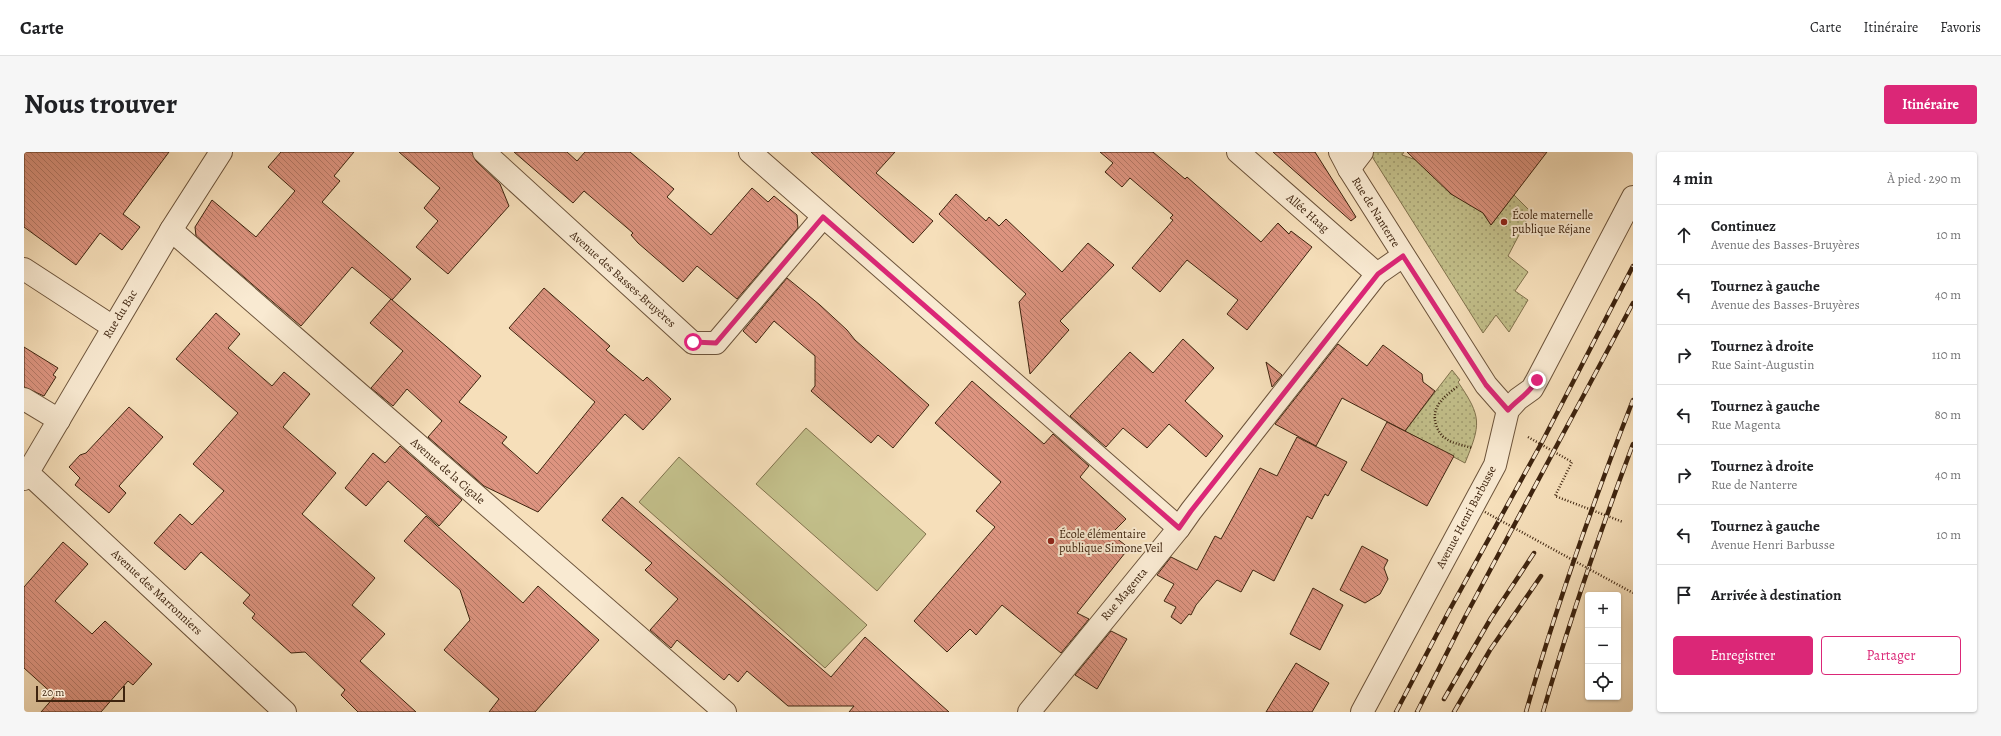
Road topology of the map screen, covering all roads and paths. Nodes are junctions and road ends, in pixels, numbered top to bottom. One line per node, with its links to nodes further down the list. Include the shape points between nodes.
1 (221, 152): 9 (street, Rue du Bac)
2 (484, 152): 8 (street, Avenue des Basses-Bruyères, via 693,342 716,343)
3 (750, 152): 8 (street)
4 (1238, 152): 12 (street, Allée Haag)
5 (1362, 152): 6 (street)
6 (1344, 161): 10 (street, Rue de Nanterre)
7 (1633, 197): 16 (street, via 1532,389)
8 (823, 217): 23 (street)
9 (171, 230): 13 (street, Rue du Bac); 26 (street, Avenue de la Cigale)
10 (1403, 256): 12 (street, Rue Magenta); 16 (street, Rue de Nanterre, via 1486,385)
11 (24, 269): 13 (street)
12 (1378, 274): 23 (street, Rue Magenta)
13 (113, 327): 17 (street, Rue du Bac)
14 (1460, 385): 19 (path, via 1436,406 1434,418 1443,438)
15 (24, 399): 17 (street)
16 (1508, 410): 28 (street, Avenue Henri Barbusse, via 1495,465)
17 (59, 420): 20 (street, Rue du Bac)
18 (1527, 437): 22 (path, via 1572,462 1555,496)
19 (1472, 448)
20 (26, 476): 25 (street, Avenue des Marronniers)
21 (1485, 512): 24 (path, bridge)
22 (1623, 522)
23 (1179, 528): 27 (street, Rue Magenta)
24 (1633, 593)
25 (285, 712)
26 (725, 712)
27 (1029, 712)
28 (1362, 712)

